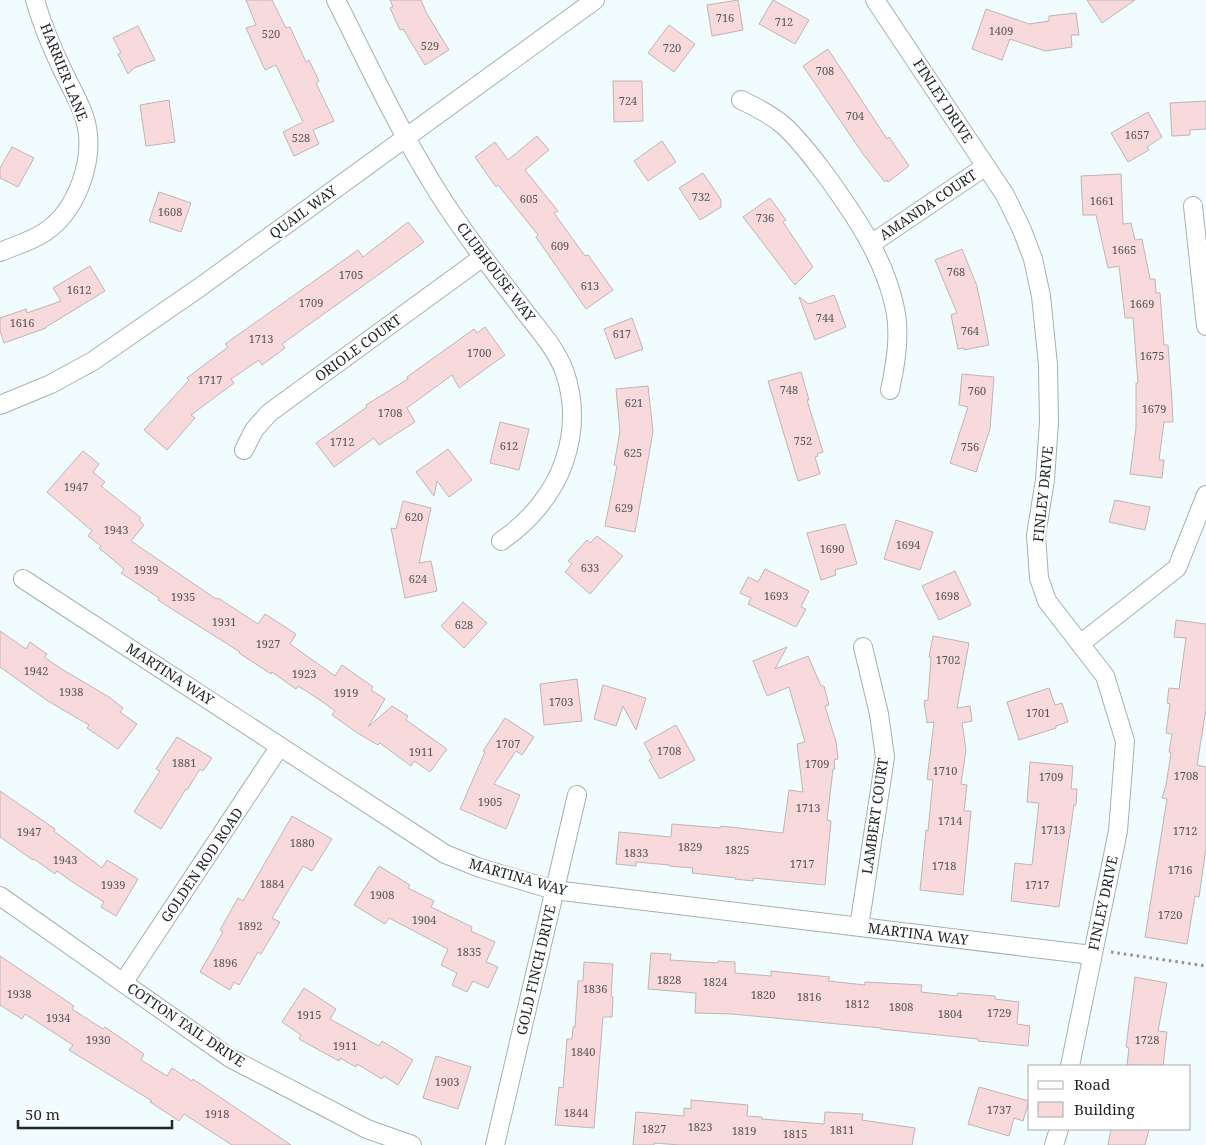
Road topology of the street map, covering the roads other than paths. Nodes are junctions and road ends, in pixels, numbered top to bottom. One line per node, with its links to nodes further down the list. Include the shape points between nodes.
1 (35, 0): 10 (street, HARRIER LANE, via 84,116 88,139 86,163 70,206 51,227)
2 (336, 0): 6 (street, CLUBHOUSE WAY)
3 (595, 0): 6 (street, QUAIL WAY)
4 (875, 0): 7 (street, FINLEY DRIVE)
5 (741, 100): 9 (street, AMANDA COURT, via 766,112 803,145 851,210)
6 (405, 137): 11 (street, CLUBHOUSE WAY, via 439,194); 14 (street, QUAIL WAY, via 93,361)
7 (986, 166): 9 (street, AMANDA COURT); 19 (street, FINLEY DRIVE, via 1022,230 1033,258 1041,296 1048,365 1049,422 1045,480 1036,535 1039,578 1047,601)
8 (1193, 206): 12 (street)
9 (871, 244): 13 (street, AMANDA COURT, via 895,305 897,353)
10 (0, 252)
11 (483, 257): 15 (street, ORIOLE COURT, via 269,413 254,430); 17 (street, CLUBHOUSE WAY, via 554,350 565,372 573,421 561,470 548,494 531,516)
12 (1206, 326)
13 (890, 390)
14 (0, 405)
15 (244, 450)
16 (1206, 495): 19 (street, via 1177,568)
17 (501, 540)
18 (22, 579): 21 (street, MARTINA WAY)
19 (1080, 644): 26 (street, FINLEY DRIVE, via 1105,676 1125,741 1118,831)
20 (863, 647): 25 (street, LAMBERT COURT, via 885,756)
21 (280, 746): 23 (street, MARTINA WAY, via 445,854); 27 (street, GOLDEN ROD ROAD)
22 (577, 795): 23 (street, GOLD FINCH DRIVE)
23 (554, 890): 25 (street, MARTINA WAY); 31 (street, GOLD FINCH DRIVE)
24 (0, 896): 27 (street, COTTON TAIL DRIVE)
25 (859, 927): 26 (street, MARTINA WAY)
26 (1092, 952): 28 (street, FINLEY DRIVE)
27 (123, 983): 30 (street, COTTON TAIL DRIVE, via 230,1058 367,1129)
28 (1070, 1065)
29 (1059, 1130): 32 (street)
30 (412, 1145)
31 (495, 1145)
32 (1054, 1145)

